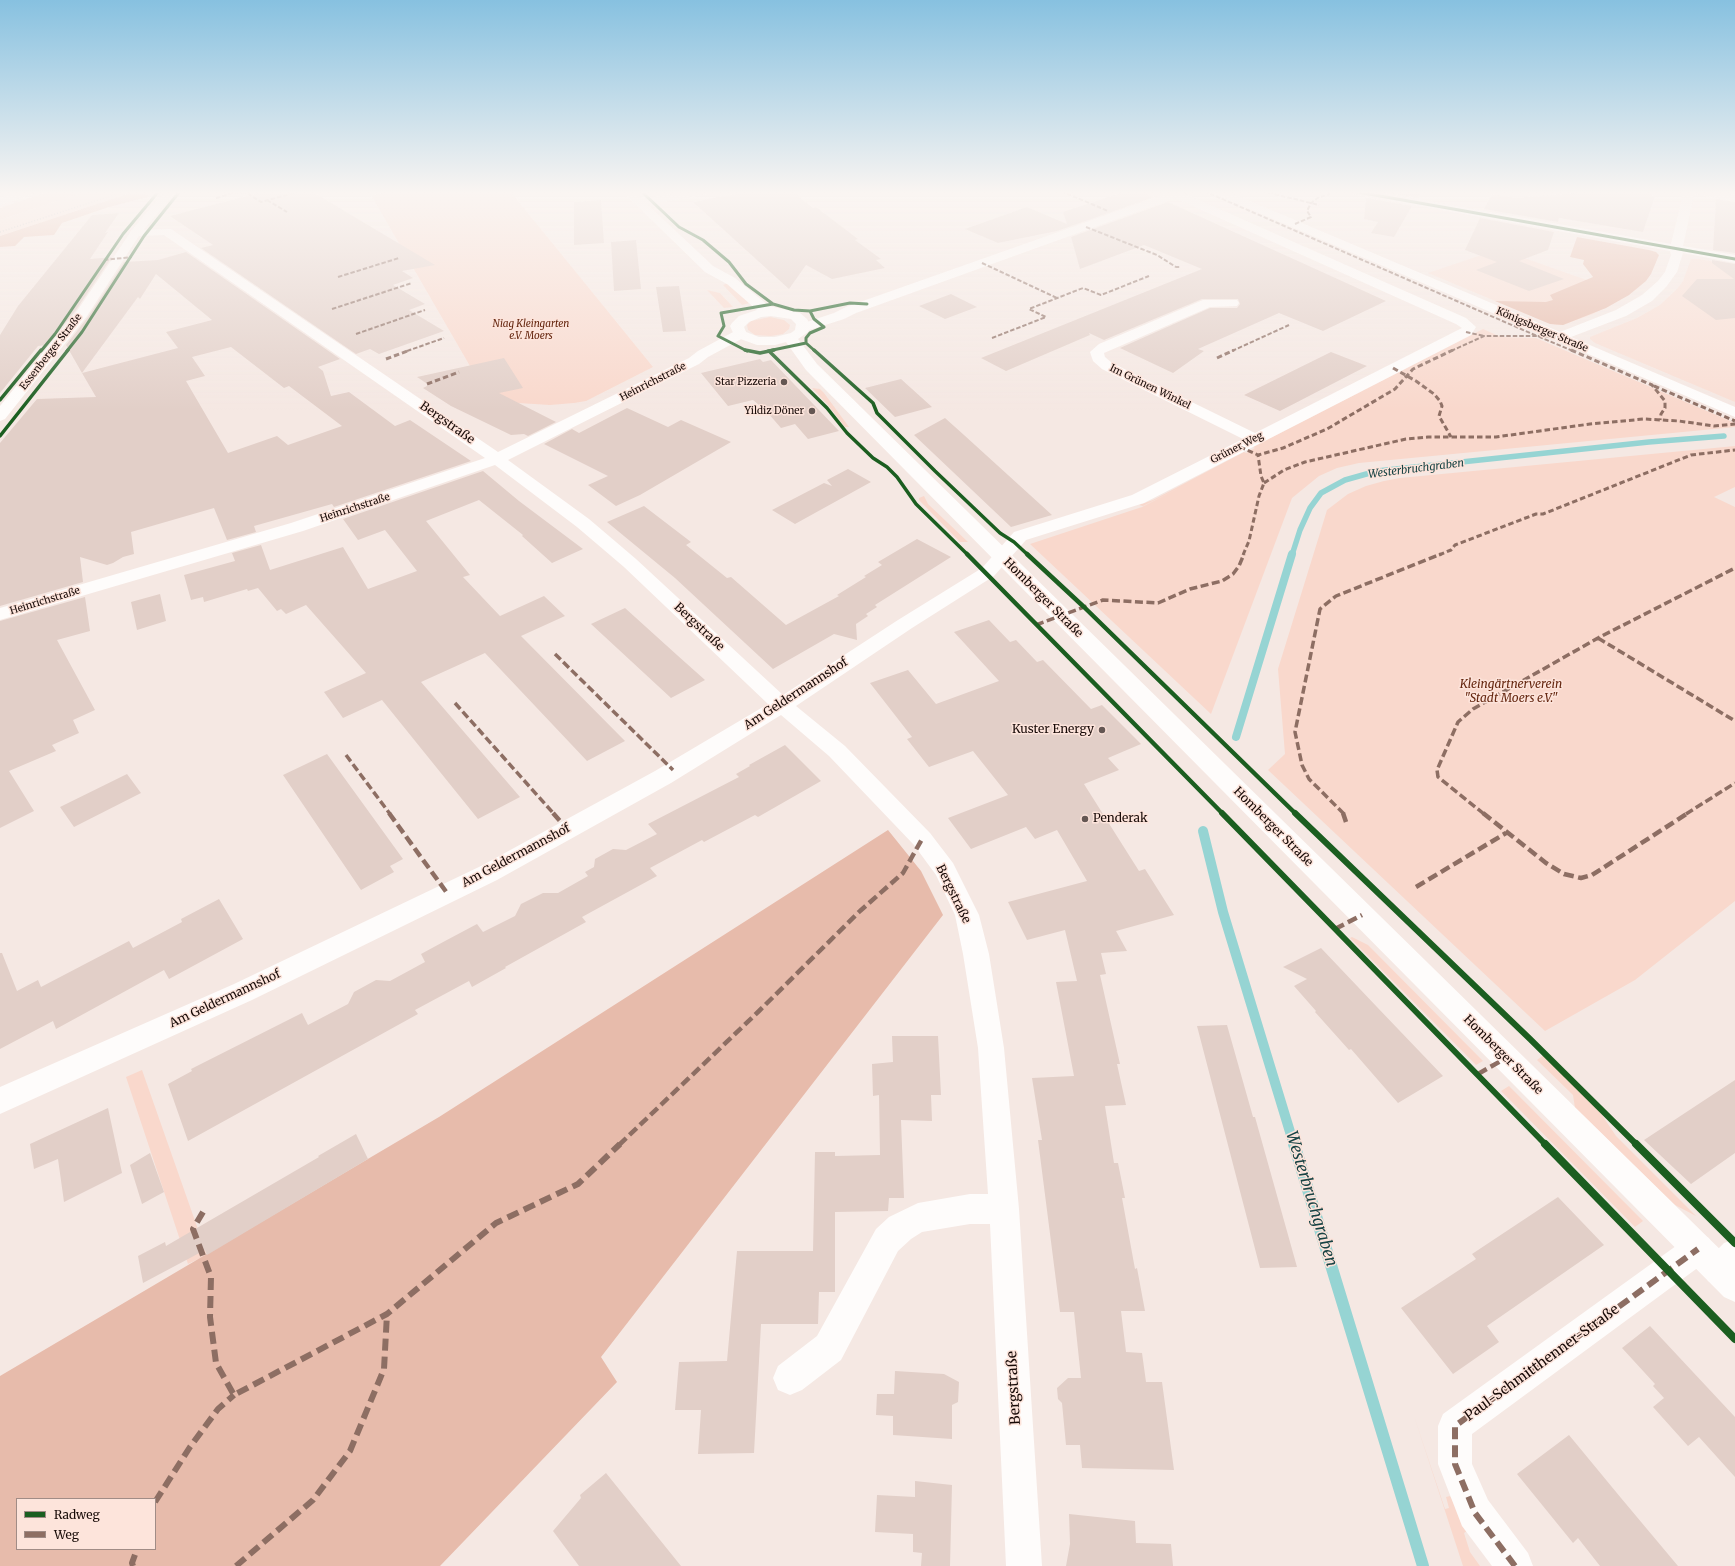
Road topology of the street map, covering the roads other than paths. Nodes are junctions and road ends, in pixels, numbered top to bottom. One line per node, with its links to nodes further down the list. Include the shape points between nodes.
1 (115, 264): 24 (street, Essenberger Straße, via 82,313)
2 (215, 264): 26 (street, Bergstraße)
3 (703, 264): 8 (street)
4 (977, 264): 12 (street)
5 (1335, 264): 25 (street, Grüner Weg, via 1461,321 1469,327 1466,332)
6 (1389, 264): 18 (street, Königsberger Straße)
7 (1673, 264): 18 (street, via 1671,272 1648,298 1621,313)
8 (708, 269): 9 (street); 13 (street, via 731,281)
9 (720, 289)
10 (731, 299): 15 (street, via 741,309)
11 (1232, 303): 25 (street, Im Grünen Winkel, via 1208,303 1097,352 1098,358 1107,366)
12 (850, 310): 14 (street); 16 (street)
13 (771, 312): 14 (street); 15 (street, via 759,313)
14 (795, 316): 16 (street, via 802,322)
15 (744, 319): 17 (street, via 737,326)
16 (803, 328): 19 (street)
17 (740, 334): 20 (street, Homberger Straße); 21 (street, Heinrichstraße)
18 (1560, 337): 23 (street, Königsberger Straße)
19 (790, 338): 20 (street, Heinrichstraße); 22 (street, Homberger Straße)
20 (762, 341): 21 (street, Heinrichstraße); 22 (street, Homberger Straße)
21 (694, 360): 26 (street, Heinrichstraße)
22 (811, 367): 27 (street, Homberger Straße)
23 (1735, 412)
24 (0, 416)
25 (1254, 439): 27 (street, Grüner Weg, via 1138,499 1020,536)
26 (497, 459): 28 (street, Heinrichstraße, via 297,526); 29 (street, Bergstraße, via 583,523 630,563)
27 (1001, 557): 29 (street, Am Geldermannshof, via 988,572); 32 (street, Homberger Straße)
28 (0, 614)
29 (782, 705): 30 (street, Am Geldermannshof, via 663,777 489,873 243,992); 31 (street, Bergstraße, via 837,751 922,839 945,870 967,916 976,954 990,1048)
30 (0, 1101)
31 (1004, 1209): 33 (street, via 970,1209 918,1218 900,1228 887,1240 829,1348); 34 (street, Bergstraße)
32 (1722, 1265): 35 (street, Paul-Schmitthenner-Straße, via 1455,1426 1455,1464 1475,1513)
33 (790, 1378)
34 (1024, 1566)
35 (1515, 1566)

